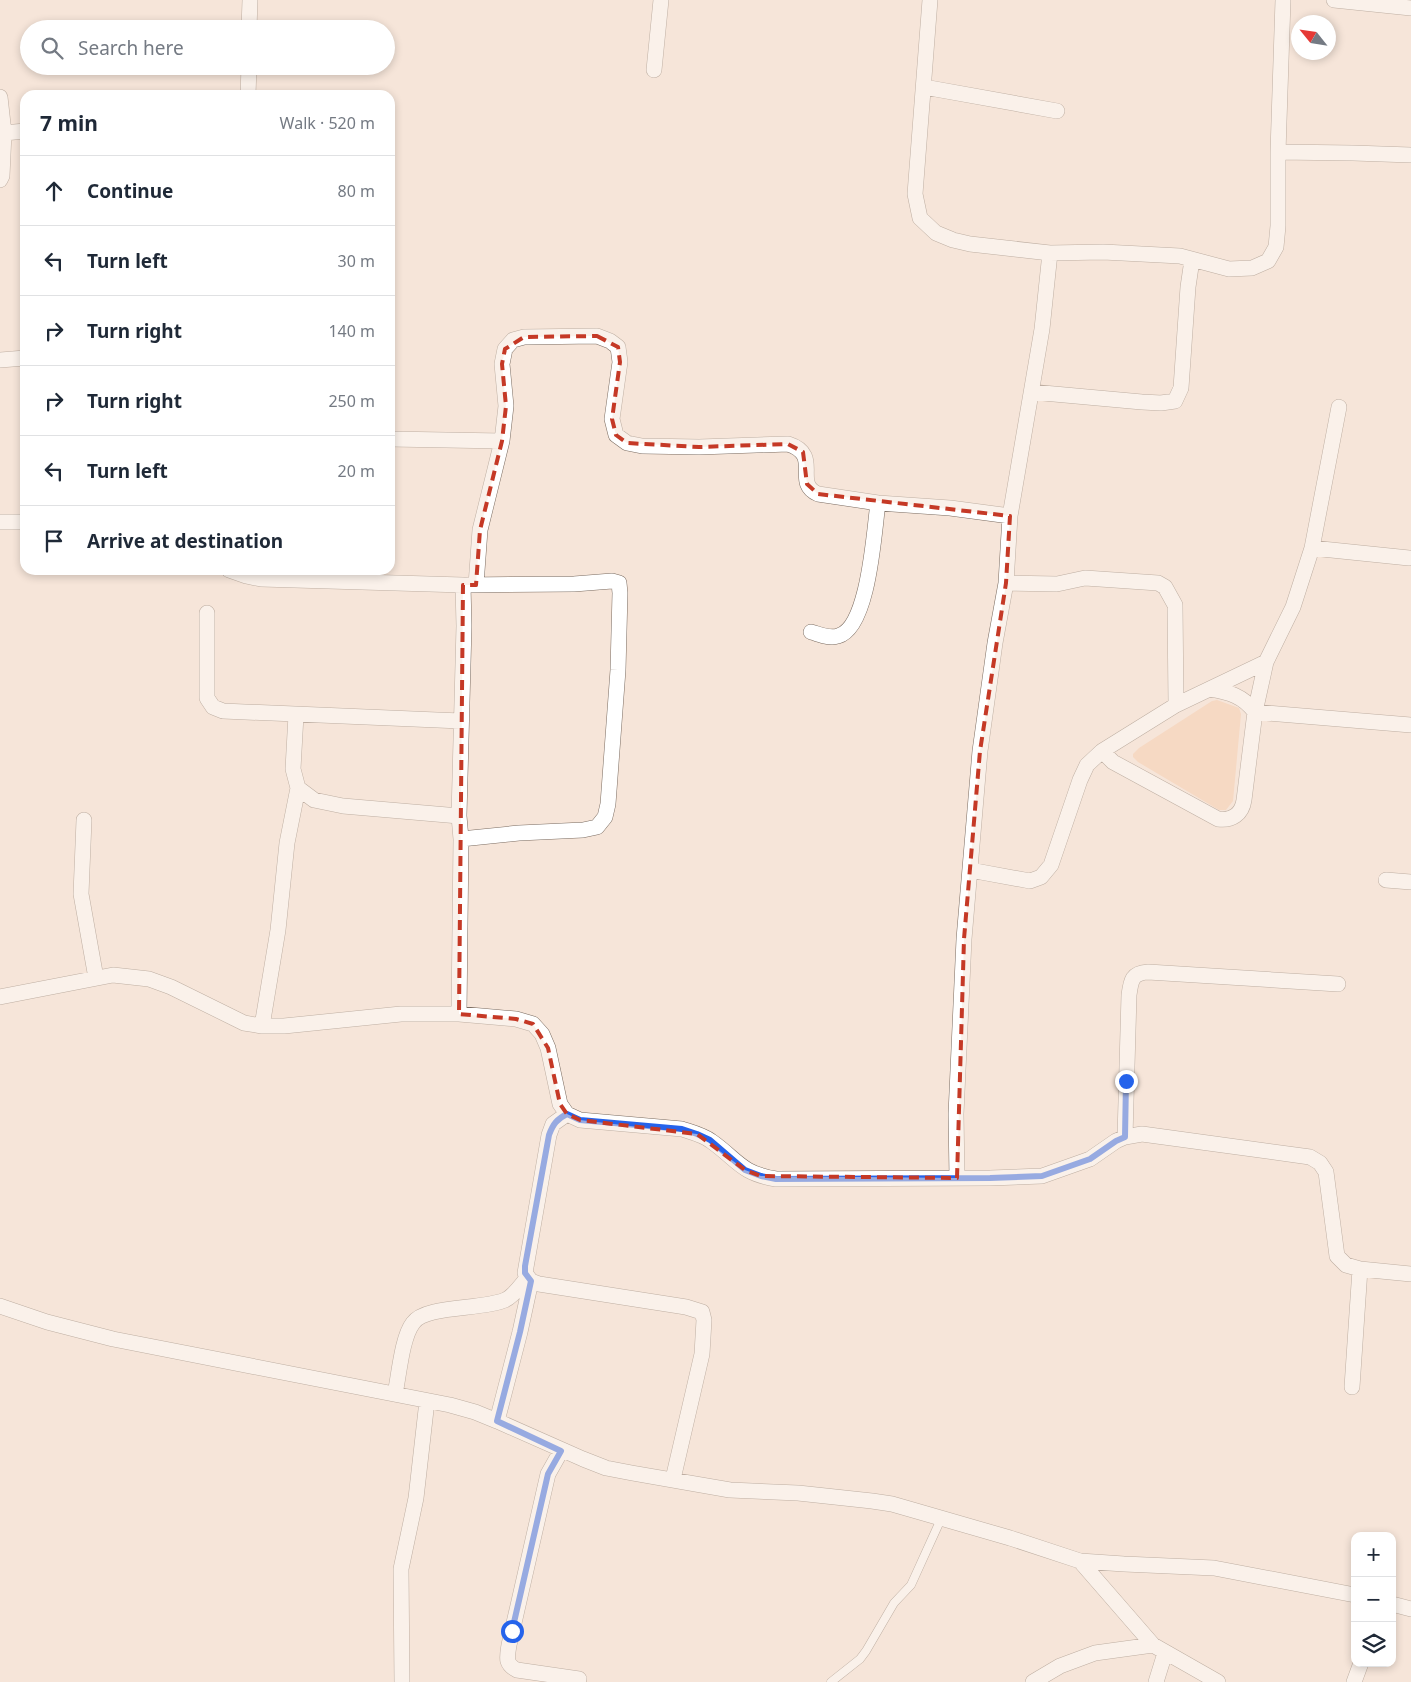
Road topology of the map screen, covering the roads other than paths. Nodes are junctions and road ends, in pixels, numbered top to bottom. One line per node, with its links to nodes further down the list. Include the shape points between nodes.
1 (250, 0): 7 (street)
2 (661, 0): 8 (street)
3 (930, 0): 10 (street)
4 (1283, 0): 16 (street)
5 (1334, 0): 6 (street)
6 (1411, 8)
7 (250, 20)
8 (654, 70)
9 (249, 75): 11 (street)
10 (924, 87): 13 (street); 19 (street, via 915,194 920,218 936,233 952,240)
11 (248, 90)
12 (0, 97): 15 (street)
13 (1056, 111)
14 (20, 131): 15 (street)
15 (4, 133): 18 (street)
16 (1278, 152): 17 (street); 20 (street, via 1278,226 1276,247 1268,261 1252,268 1229,268)
17 (1411, 155)
18 (0, 180)
19 (1050, 253): 20 (street, via 1170,255); 23 (street)
20 (1192, 260): 23 (street, via 1181,388 1175,401 1162,403)
21 (20, 358): 22 (street)
22 (0, 360)
23 (1032, 392): 28 (street)
24 (1339, 407): 31 (street)
25 (395, 439): 26 (street)
26 (502, 441): 27 (street, via 506,406 502,364 505,349 513,340 524,336 597,336 618,347 620,362 612,419 616,436 627,443 699,447 788,444 803,452 807,484 811,491); 35 (street)
27 (878, 503): 28 (street); 37 (street, via 864,596 856,618 849,629 838,636)
28 (1010, 516): 34 (street)
29 (0, 522): 30 (street)
30 (20, 522)
31 (1312, 548): 32 (street); 38 (street, via 1293,607)
32 (1409, 558)
33 (243, 575): 35 (street)
34 (1006, 583): 40 (street, via 1057,584 1085,578 1158,583 1165,587 1175,605); 50 (street, via 980,751)
35 (469, 585): 43 (street); 49 (street, via 619,583 618,670 608,804 605,817 597,827)
36 (207, 613): 42 (street, via 207,698 213,707 223,711)
37 (811, 632)
38 (1266, 662): 39 (street); 41 (street)
39 (1210, 689): 40 (street); 41 (street, via 1238,696)
40 (1176, 705): 45 (street)
41 (1255, 712): 44 (street); 45 (street, via 1243,806 1230,819 1212,816 1113,762)
42 (296, 715): 43 (street); 46 (street, via 293,769)
43 (460, 721): 47 (street)
44 (1411, 725)
45 (1102, 751): 50 (street, via 1087,765 1051,865 1041,877 1030,881)
46 (298, 788): 47 (street, via 314,800 343,806); 57 (street, via 287,843 278,930)
47 (459, 816): 49 (street)
48 (84, 820): 53 (street, via 81,894)
49 (461, 838): 56 (street)
50 (970, 870): 60 (street, via 957,1104)
51 (1386, 880): 52 (street)
52 (1411, 882)
53 (96, 978): 55 (street); 57 (street, via 113,975 149,979 244,1023)
54 (1338, 984): 59 (street, via 1138,973 1133,978 1129,995)
55 (0, 997)
56 (459, 1014): 57 (street, via 401,1014); 58 (street, via 516,1019 533,1024 548,1048 560,1104)
57 (262, 1026)
58 (567, 1114): 60 (street, via 580,1120 682,1129 710,1140 745,1170 776,1179); 63 (street, via 553,1124 549,1135 525,1266)
59 (1125, 1137): 60 (street, via 1090,1159 1042,1176); 61 (street, via 1142,1134 1310,1157 1326,1172 1337,1256 1346,1265)
60 (958, 1178)
61 (1360, 1269): 62 (street); 65 (street)
62 (1411, 1274)
63 (529, 1280): 66 (street, via 508,1299 478,1307 438,1310 414,1321 407,1334); 68 (street, via 520,1332); 70 (street, via 702,1312 702,1354)
64 (0, 1306): 66 (street, via 113,1339)
65 (1352, 1387)
66 (395, 1394): 67 (street)
67 (427, 1401): 68 (street, via 475,1412); 79 (street, via 416,1498 401,1569)
68 (497, 1421): 69 (street)
69 (561, 1451): 70 (street, via 606,1468); 78 (street, via 548,1474 514,1620 508,1662 510,1667 518,1670)
70 (674, 1479): 71 (street, via 730,1490 872,1500)
71 (941, 1519): 72 (street); 80 (lane, via 911,1585 894,1603 860,1659)
72 (1080, 1561): 73 (street, via 1214,1568); 76 (street)
73 (1351, 1594)
74 (1396, 1605): 75 (street)
75 (1411, 1609)
76 (1159, 1649): 81 (street, via 1095,1653 1060,1666); 82 (street); 83 (street)
77 (1360, 1667): 84 (street)
78 (579, 1679)
79 (402, 1682)
80 (831, 1682)
81 (1033, 1682)
82 (1156, 1682)
83 (1218, 1682)
84 (1354, 1682)

